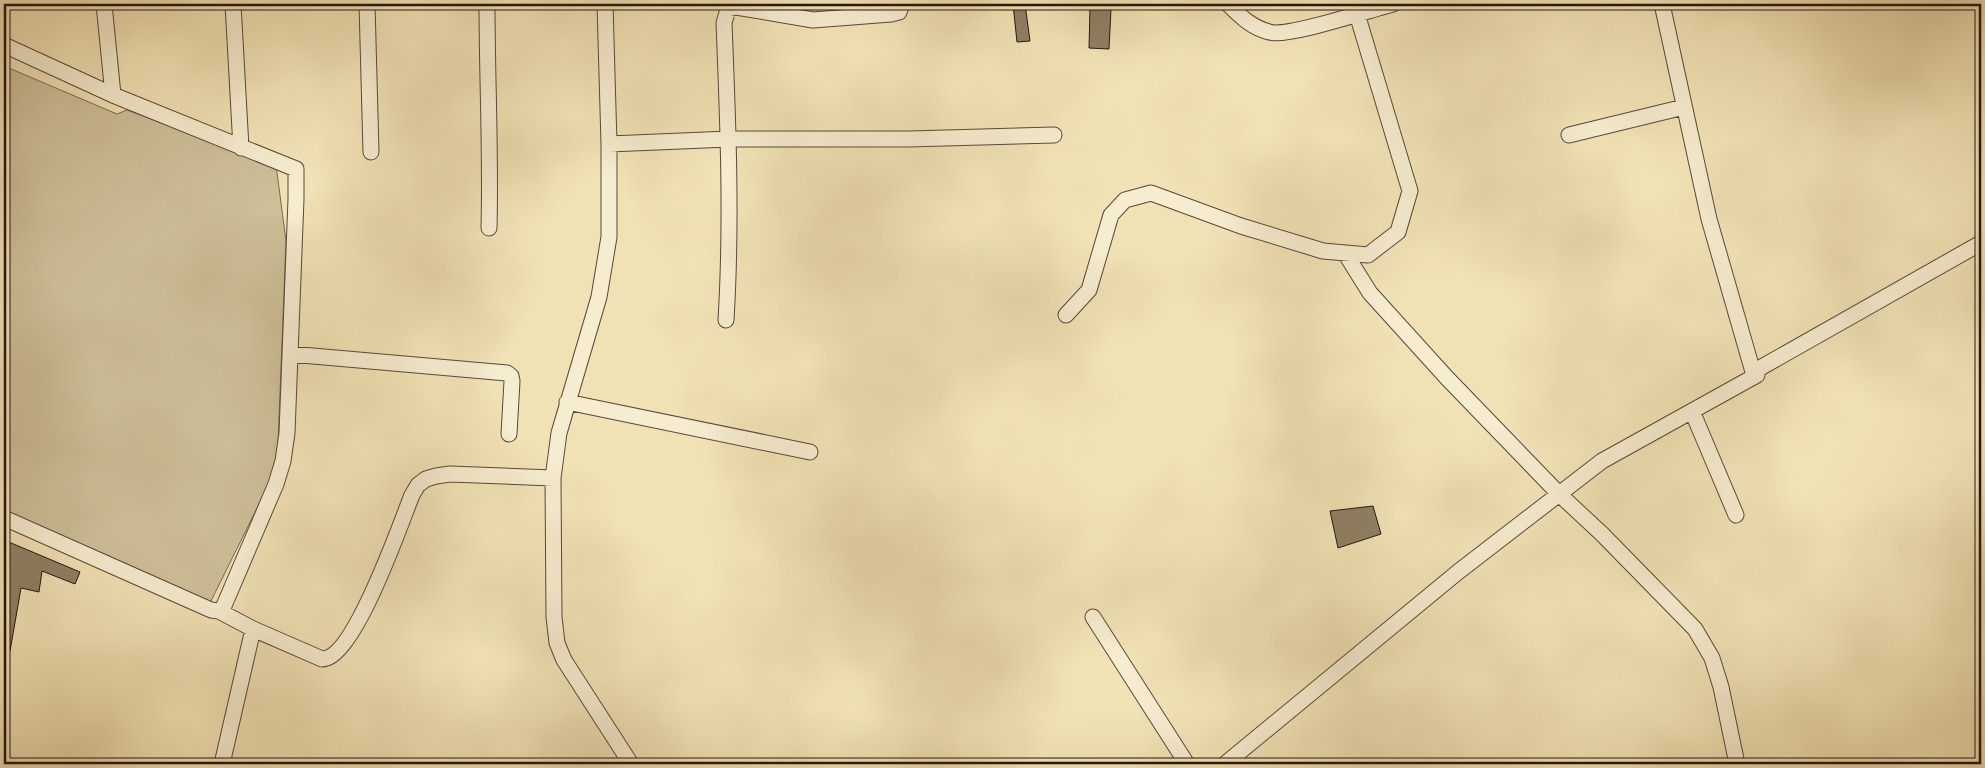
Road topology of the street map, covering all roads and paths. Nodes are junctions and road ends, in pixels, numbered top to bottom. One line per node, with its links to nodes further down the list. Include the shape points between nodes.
1 (104, 4): 12 (street)
2 (233, 4): 18 (street)
3 (368, 4): 19 (street)
4 (487, 4): 20 (street)
5 (605, 4): 17 (street)
6 (902, 4): 16 (street, via 899,12 891,14 813,20 728,8 724,23)
7 (1228, 4): 10 (street, via 1247,23 1270,33 1301,30)
8 (1393, 4): 10 (street)
9 (1662, 4): 13 (street)
10 (1357, 14): 22 (street, via 1410,191 1398,232 1368,255)
11 (4, 45): 12 (street)
12 (113, 95): 18 (street)
13 (1684, 107): 15 (street); 26 (street, via 1709,219)
14 (1054, 135): 16 (street)
15 (1568, 135)
16 (729, 139): 17 (street); 24 (street, via 730,259)
17 (610, 144): 27 (street, via 609,237 604,273)
18 (242, 148): 25 (street, via 296,169)
19 (371, 152)
20 (489, 228)
21 (1981, 243): 26 (street)
22 (1345, 254): 23 (street, via 1323,252 1151,193 1125,200 1111,215 1089,290); 32 (street, via 1370,293)
23 (1066, 315)
24 (726, 320)
25 (290, 354): 29 (street, via 507,373 512,381); 35 (street, via 283,461 223,608)
26 (1752, 372): 28 (street, via 1757,375)
27 (567, 402): 30 (street); 31 (street)
28 (1692, 412): 32 (street, via 1602,462); 33 (street)
29 (509, 434)
30 (810, 452)
31 (553, 478): 37 (street, via 450,474 426,479 418,485 358,623 328,659); 39 (street, via 557,643 572,674)
32 (1559, 494): 41 (street, via 1458,572); 42 (street, via 1695,629 1712,658)
33 (1736, 516)
34 (4, 518): 35 (street)
35 (219, 611): 37 (street)
36 (1093, 616): 40 (street)
37 (253, 628): 38 (street)
38 (222, 764)
39 (631, 764)
40 (1187, 764)
41 (1225, 764)
42 (1737, 764)

